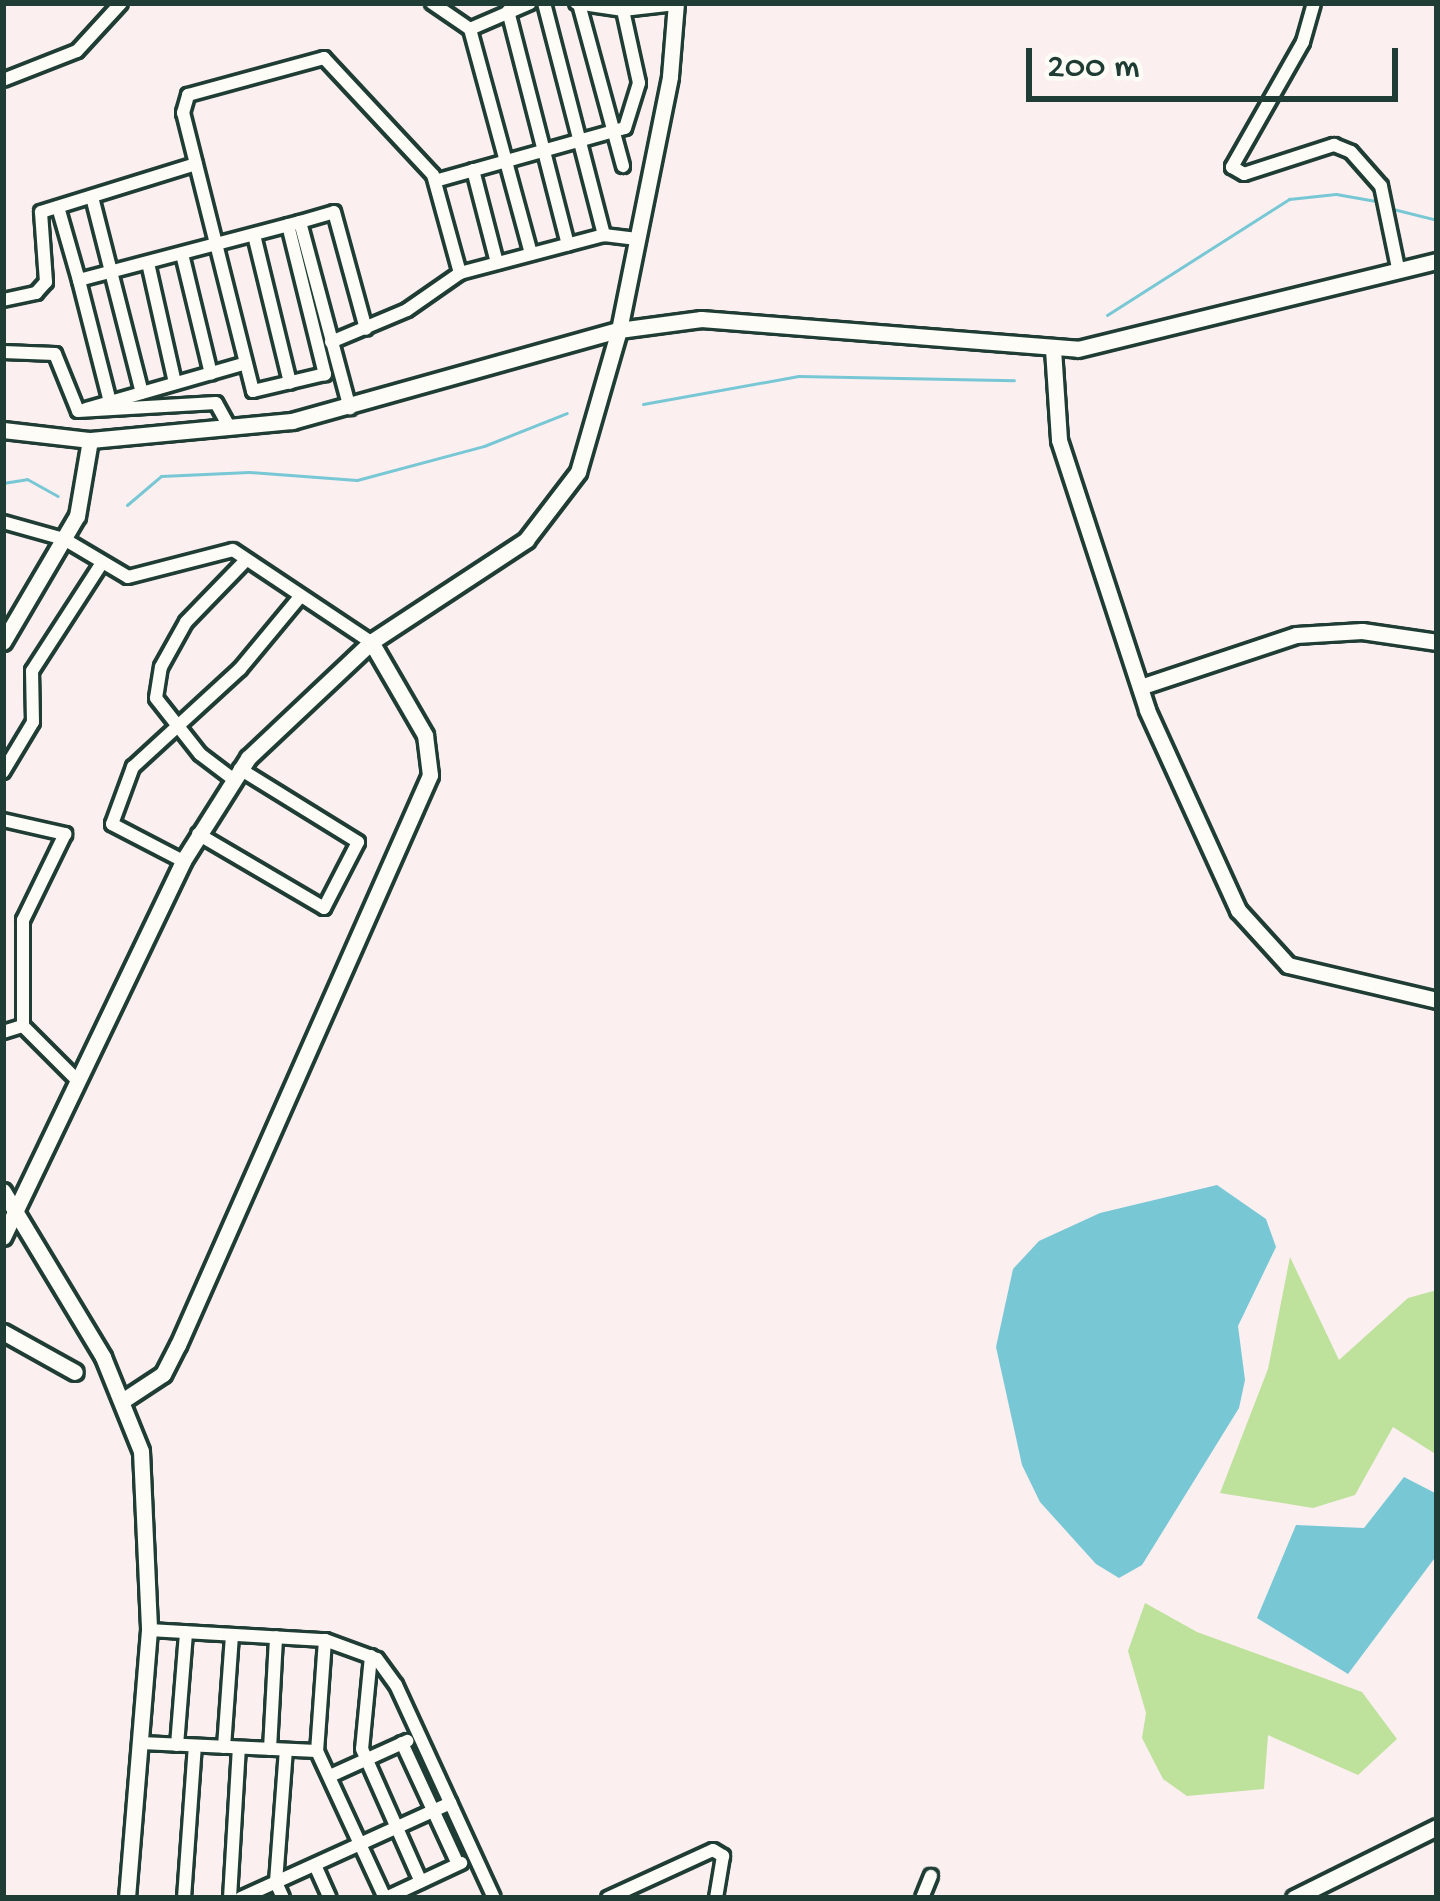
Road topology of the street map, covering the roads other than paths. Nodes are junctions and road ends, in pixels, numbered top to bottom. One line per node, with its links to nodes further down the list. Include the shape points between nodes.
1 (121, 3): 11 (street, via 77,51)
2 (432, 3): 10 (street)
3 (530, 3): 9 (street)
4 (544, 3): 13 (street)
5 (577, 3): 8 (street); 12 (street)
6 (1314, 3): 33 (street, via 1303,42 1232,167 1244,174 1334,145 1352,152 1381,186)
7 (676, 4): 8 (street); 25 (street, via 670,76)
8 (623, 10): 12 (street, via 639,83 625,128)
9 (508, 11): 10 (street); 14 (street)
10 (470, 28): 15 (street)
11 (3, 80)
12 (613, 132): 13 (street); 17 (street)
13 (579, 141): 14 (street); 24 (street)
14 (544, 151): 15 (street); 26 (street)
15 (508, 161): 18 (street); 29 (street)
16 (196, 164): 19 (street, via 183,113 188,95 325,58); 20 (street); 27 (street)
17 (623, 166)
18 (473, 170): 19 (street); 32 (street)
19 (435, 181): 35 (street)
20 (92, 196): 21 (street); 34 (street)
21 (58, 207): 36 (street); 37 (street, via 41,212 46,282 36,293)
22 (294, 223): 23 (street); 38 (street, via 334,212); 40 (street); 46 (street, via 326,374)
23 (254, 235): 27 (street); 46 (street)
24 (604, 235): 25 (street); 26 (street)
25 (635, 239): 39 (street)
26 (568, 244): 29 (street)
27 (217, 245): 28 (street); 43 (street)
28 (182, 254): 31 (street); 44 (street)
29 (531, 254): 32 (street)
30 (1437, 261): 33 (street)
31 (148, 262): 34 (street); 45 (street)
32 (497, 263): 35 (street)
33 (1398, 268): 41 (street, via 1154,335)
34 (112, 272): 36 (street); 47 (street)
35 (460, 273): 38 (street)
36 (79, 280): 48 (street)
37 (3, 300)
38 (366, 329): 40 (street)
39 (620, 330): 41 (street, via 701,319); 49 (street); 60 (street, via 590,440 556,506 526,540)
40 (331, 342): 49 (street)
41 (1053, 349): 62 (street, via 1059,440)
42 (3, 352): 50 (street, via 56,354)
43 (246, 363): 44 (street); 46 (street, via 253,392)
44 (211, 374): 45 (street)
45 (175, 383): 47 (street)
46 (290, 383)
47 (142, 393): 48 (street)
48 (110, 402): 50 (street)
49 (350, 410): 51 (street)
50 (78, 411): 51 (street, via 190,411 216,403)
51 (230, 428): 53 (street)
52 (3, 430): 53 (street)
53 (90, 440): 55 (street, via 87,487)
54 (3, 521): 55 (street)
55 (64, 538): 57 (street); 59 (street)
56 (246, 560): 57 (street, via 233,550 128,577); 58 (street); 63 (street, via 186,622 161,667 156,698)
57 (100, 566): 64 (street, via 32,671 33,722)
58 (299, 598): 60 (street); 63 (street)
59 (3, 642)
60 (371, 642): 65 (street); 78 (street, via 425,735 430,775 178,1345 163,1374)
61 (1437, 642): 62 (street, via 1362,631 1296,635)
62 (1139, 687): 69 (street, via 1253,934 1311,974)
63 (177, 728): 65 (street); 68 (street, via 133,767 112,824)
64 (3, 772)
65 (236, 774): 67 (street); 67 (street, via 358,842 324,908)
66 (3, 820): 70 (street, via 64,834 23,920)
67 (198, 834): 68 (street)
68 (183, 861): 72 (street)
69 (1437, 1000)
70 (22, 1026): 71 (street); 72 (street)
71 (3, 1031)
72 (76, 1080): 74 (street)
73 (3, 1191): 74 (street)
74 (16, 1211): 75 (street); 78 (street)
75 (3, 1237)
76 (3, 1332): 77 (street)
77 (75, 1372)
78 (125, 1399): 79 (street, via 148,1494)
79 (149, 1630): 80 (street); 86 (street)
80 (186, 1632): 81 (street); 88 (street)
81 (232, 1634): 82 (street); 90 (street)
82 (276, 1637): 83 (street); 92 (street)
83 (325, 1640): 84 (street); 94 (street)
84 (371, 1656): 85 (street, via 396,1685); 95 (street)
85 (419, 1736): 87 (street); 97 (street)
86 (141, 1743): 88 (street); 109 (street)
87 (402, 1743): 95 (street); 98 (street)
88 (177, 1745): 89 (street)
89 (195, 1745): 90 (street); 110 (street)
90 (224, 1747): 91 (street)
91 (239, 1748): 92 (street); 111 (street)
92 (270, 1749): 93 (street)
93 (286, 1750): 94 (street); 107 (street)
94 (317, 1751): 96 (street)
95 (366, 1760): 96 (street); 99 (street)
96 (330, 1776): 101 (street)
97 (450, 1803): 98 (street); 102 (street)
98 (434, 1811): 99 (street); 103 (street)
99 (398, 1827): 101 (street); 106 (street)
100 (1437, 1827): 122 (street)
101 (362, 1844): 104 (street); 115 (street)
102 (473, 1857): 103 (street); 117 (street)
103 (458, 1864): 106 (street)
104 (315, 1865): 107 (street); 114 (street)
105 (931, 1876): 121 (street)
106 (422, 1881): 115 (street); 116 (street)
107 (276, 1882): 112 (street); 113 (street)
108 (635, 1886): 118 (street); 119 (street); 120 (street, via 713,1850 723,1856)
109 (127, 1898)
110 (184, 1898)
111 (230, 1898)
112 (242, 1898)
113 (283, 1898)
114 (330, 1898)
115 (386, 1898)
116 (432, 1898)
117 (494, 1898)
118 (608, 1898)
119 (644, 1898)
120 (716, 1898)
121 (922, 1898)
122 (1294, 1898)

